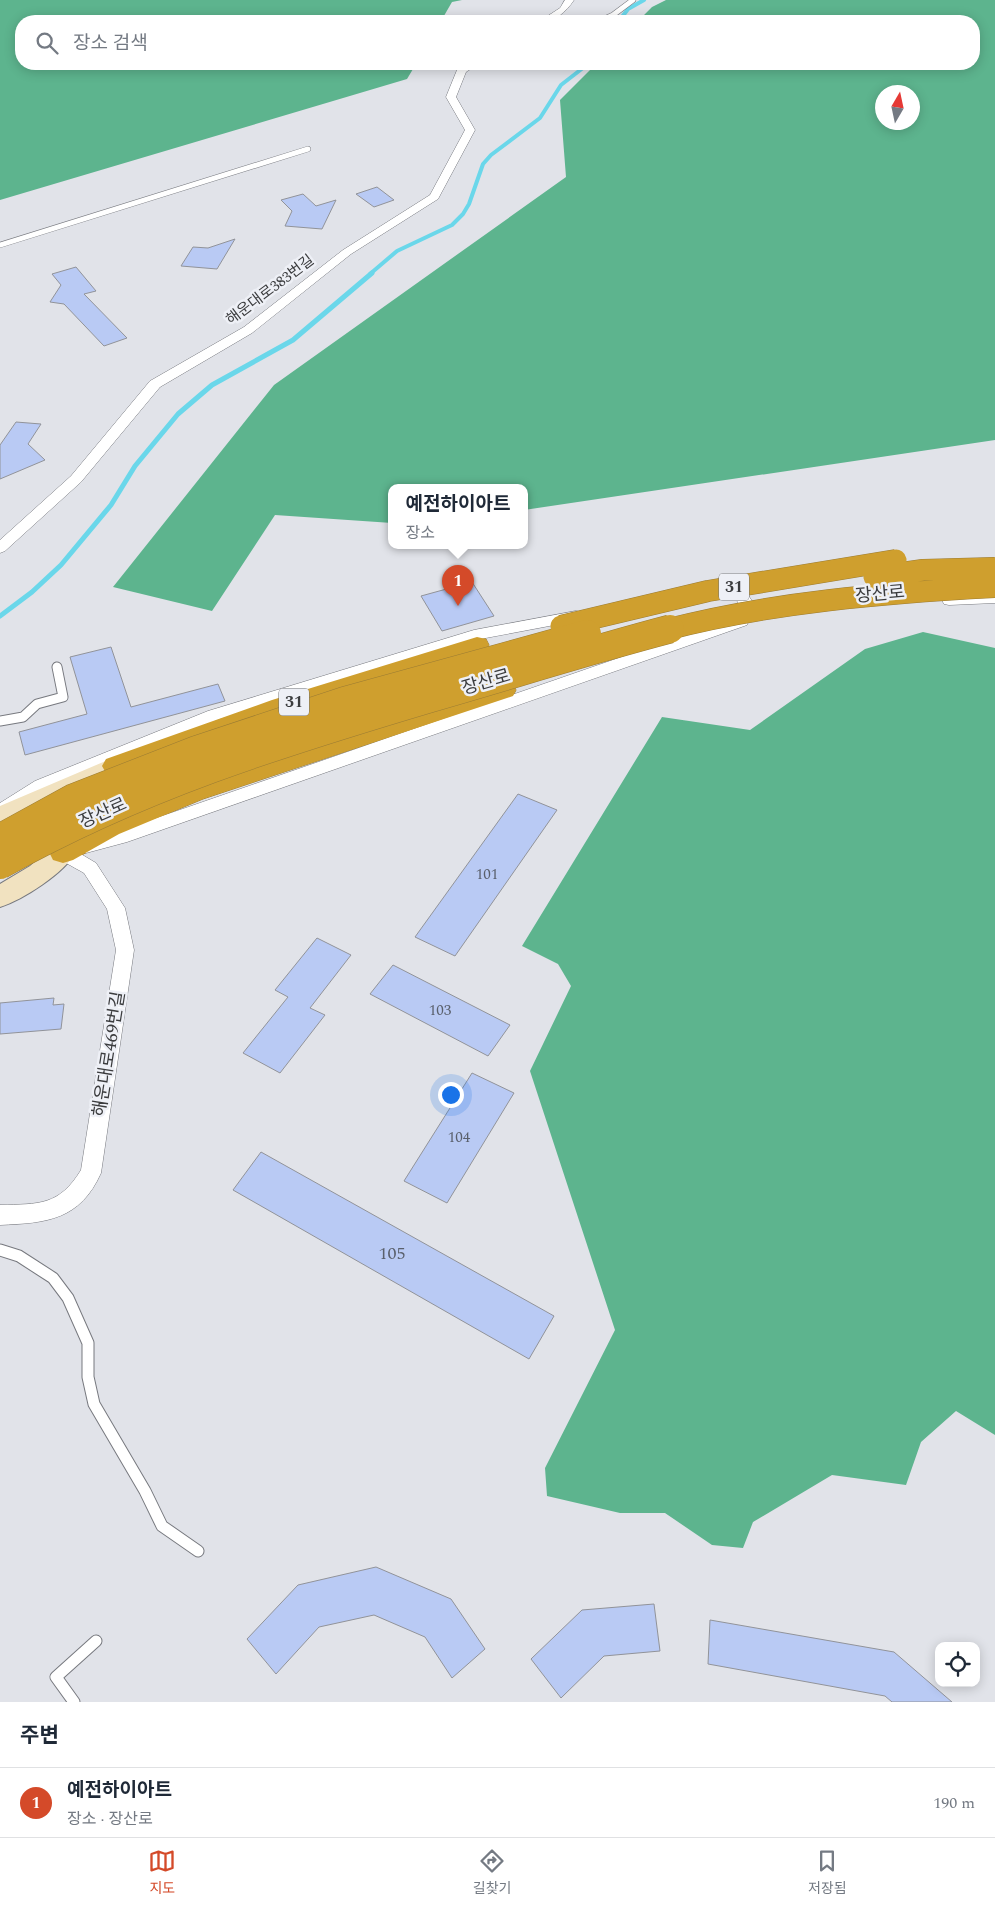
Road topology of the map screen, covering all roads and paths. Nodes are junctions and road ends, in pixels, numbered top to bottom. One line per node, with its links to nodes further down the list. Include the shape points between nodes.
1 (570, 0): 3 (street)
2 (633, 0): 4 (lane)
3 (554, 15)
4 (613, 15)
5 (462, 70): 8 (street, 해운대로383번길, via 451,97 468,119 470,130 434,197 347,252 248,330 155,384 76,479)
6 (308, 149): 7 (lane)
7 (0, 245)
8 (0, 548)
9 (995, 552): 19 (highway, 31, bridge, via 892,560 708,591 477,646 281,706)
10 (995, 559): 13 (street, via 893,566)
11 (995, 568): 23 (highway, 장산로, bridge, via 923,570 814,584 700,606 538,646 344,701 196,750 72,798)
12 (995, 587): 25 (highway, 장산로, bridge, via 905,591 822,600 735,614 654,632 306,736 199,772 105,810)
13 (741, 596): 16 (street); 20 (street, via 616,608 474,635 214,715 41,785)
14 (995, 598): 16 (street, via 913,601)
15 (995, 606): 24 (highway, via 850,612 766,621 658,644 504,690 194,792 110,827)
16 (754, 616): 24 (street, via 121,837)
17 (57, 667): 18 (lane, via 63,697 37,704 22,717)
18 (0, 721)
19 (114, 766): 21 (main road, 31)
20 (0, 812)
21 (0, 816)
22 (0, 834): 24 (street, 해운대로469번길, via 24,838)
23 (0, 838)
24 (63, 852): 26 (main road, via 39,873); 27 (street, 해운대로469번길, via 90,868 116,908 125,950 92,1165 83,1185 58,1207)
25 (0, 865)
26 (0, 897)
27 (0, 1215)
28 (0, 1250): 29 (lane, via 19,1256 52,1278 68,1298 88,1343 88,1377 94,1404 162,1526)
29 (198, 1551)
30 (96, 1641): 31 (lane, via 56,1677)
31 (74, 1702)

